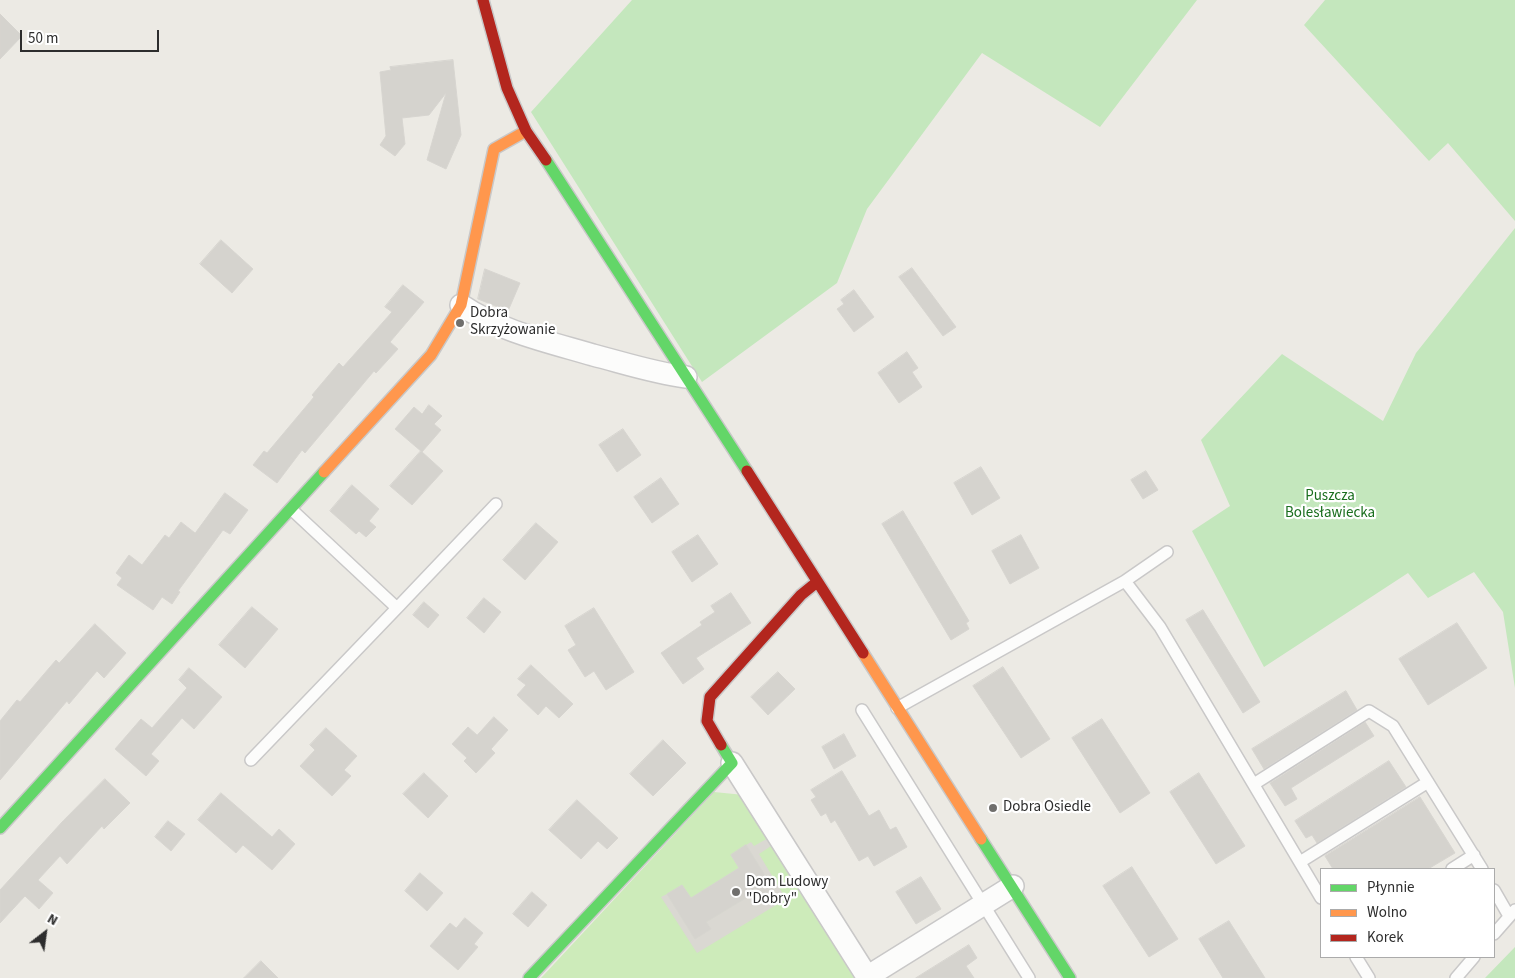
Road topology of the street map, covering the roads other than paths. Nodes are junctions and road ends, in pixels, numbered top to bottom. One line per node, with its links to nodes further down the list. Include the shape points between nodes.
1 (483, 0): 2 (street, via 507,88)
2 (526, 131): 3 (street, via 494,149); 4 (street)
3 (461, 305): 4 (street, via 478,317 551,343 662,374); 6 (street, via 431,356)
4 (686, 377): 9 (street)
5 (496, 504): 10 (lane)
6 (291, 509): 10 (lane); 17 (street)
7 (1167, 552): 8 (lane)
8 (1125, 581): 11 (lane); 16 (lane, via 1160,627)
9 (817, 582): 11 (street); 14 (street, via 801,595 710,697 707,721)
10 (397, 608): 13 (lane)
11 (897, 708): 22 (street)
12 (862, 710): 25 (lane)
13 (251, 760)
14 (732, 763): 30 (street); 31 (street)
15 (1428, 782): 16 (lane, via 1393,726 1369,711); 18 (lane); 19 (lane)
16 (1254, 784): 19 (lane)
17 (0, 828)
18 (1474, 855): 20 (lane); 21 (lane)
19 (1300, 862): 24 (lane)
20 (1454, 868)
21 (1481, 868)
22 (1013, 886): 25 (street); 33 (street)
23 (1495, 891): 26 (lane)
24 (1320, 896)
25 (983, 905): 30 (street); 32 (lane)
26 (1512, 913): 27 (lane)
27 (1495, 933)
28 (1357, 958): 34 (lane)
29 (1473, 958): 35 (lane)
30 (868, 977)
31 (529, 978)
32 (1029, 978)
33 (1070, 978)
34 (1369, 978)
35 (1456, 978)

